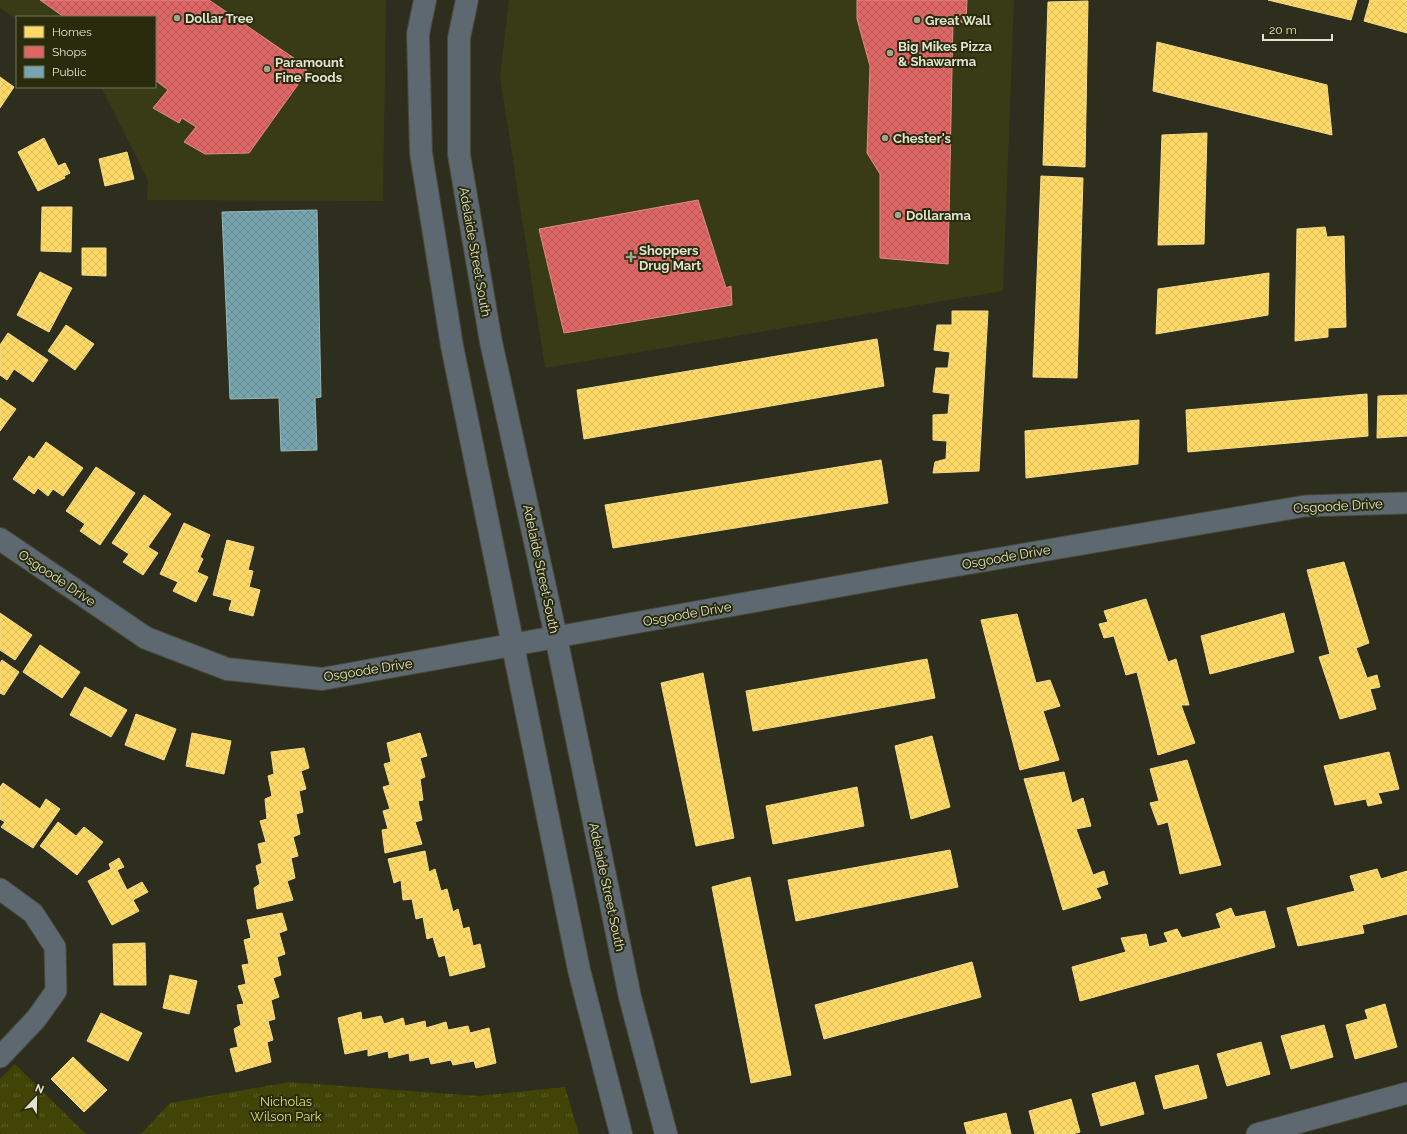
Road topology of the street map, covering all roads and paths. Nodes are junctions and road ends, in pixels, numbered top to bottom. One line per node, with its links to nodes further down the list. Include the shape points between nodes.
1 (424, 0): 6 (street, via 418,34 421,153 452,346)
2 (467, 0): 5 (street, Adelaide Street South, via 459,38 458,156 491,342)
3 (1407, 503): 5 (street, Osgoode Drive, via 1305,506)
4 (0, 539): 6 (street, Osgoode Drive, via 146,638 227,669 322,679)
5 (556, 637): 6 (street, Osgoode Drive); 11 (street, Adelaide Street South, via 630,997)
6 (513, 645): 10 (street, via 578,970)
7 (0, 889): 8 (street, via 33,913 55,946 56,991 36,1019)
8 (0, 1057)
9 (1407, 1093): 12 (street)
10 (621, 1134)
11 (666, 1134)
12 (1257, 1134)

